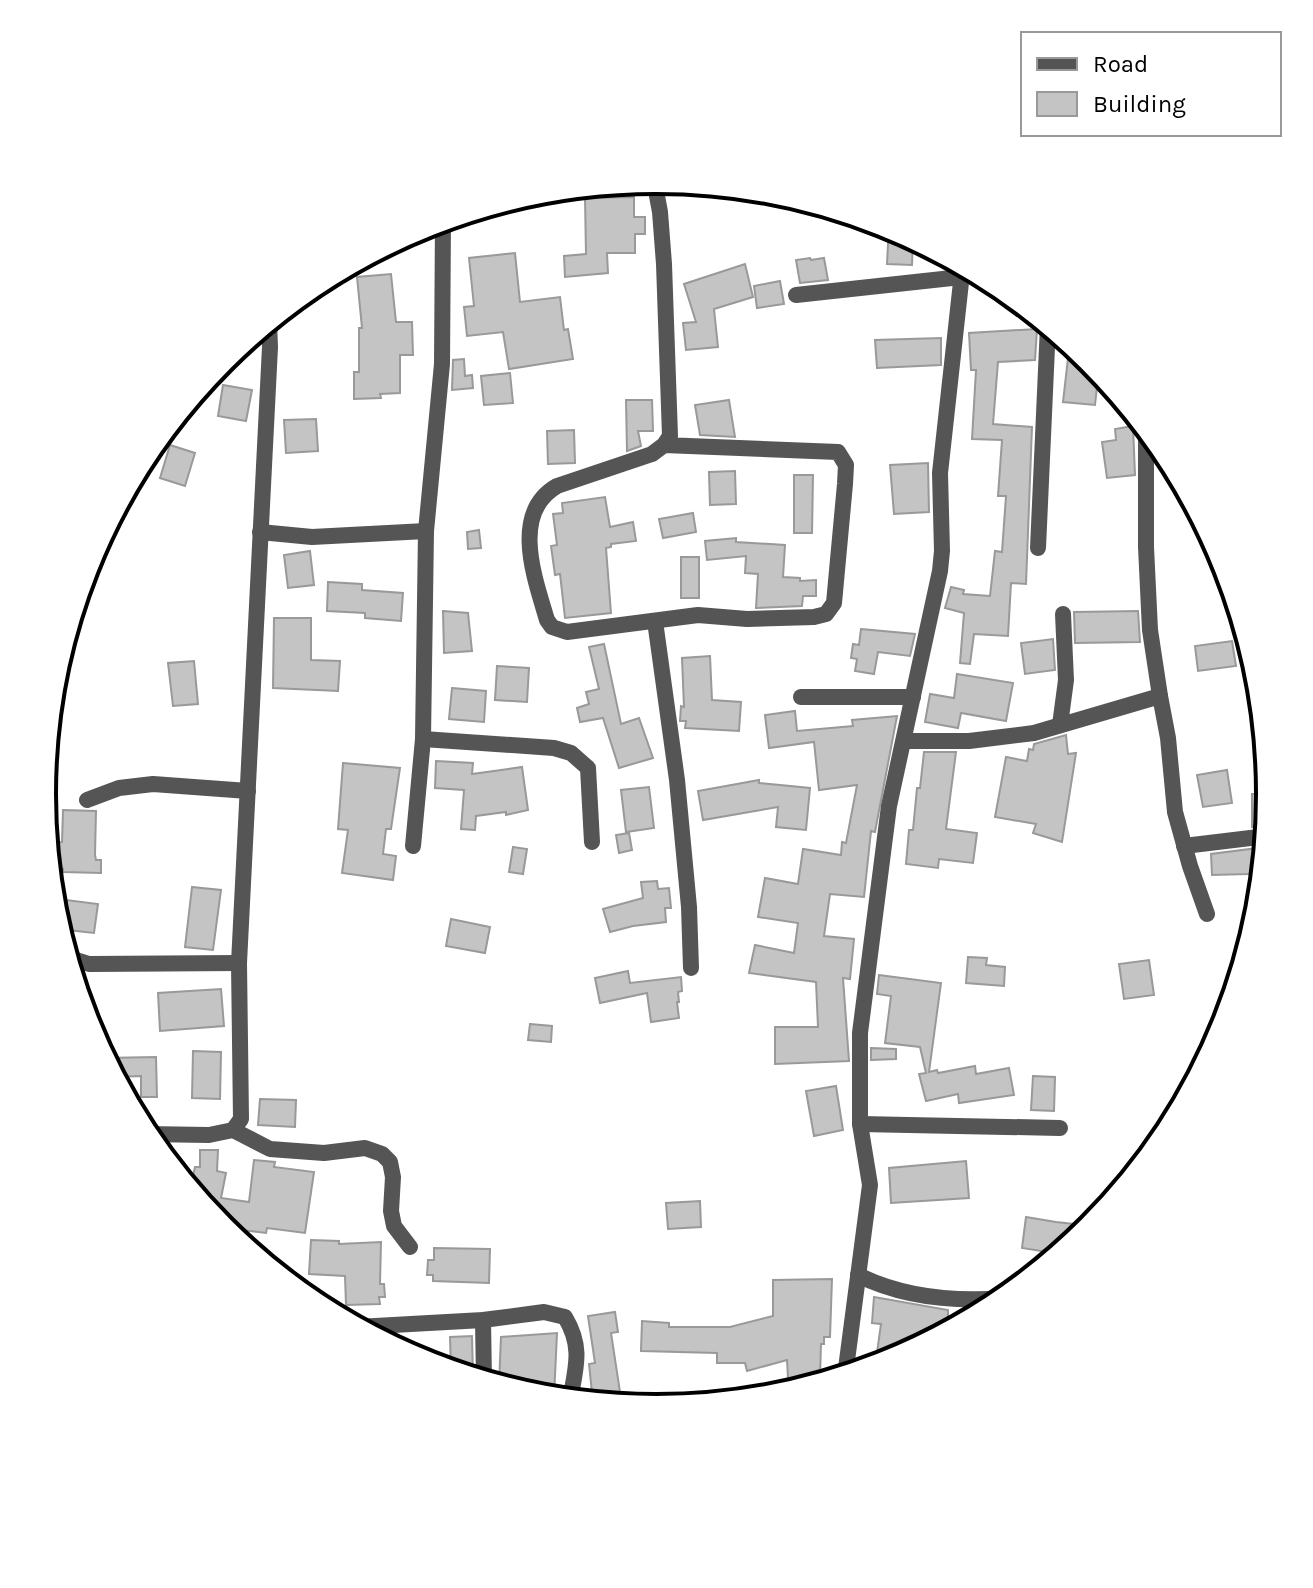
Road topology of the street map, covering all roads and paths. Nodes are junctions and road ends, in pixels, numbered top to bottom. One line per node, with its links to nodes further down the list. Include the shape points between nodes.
1 (657, 194): 8 (street, via 670,407 670,436)
2 (443, 233): 10 (street, via 442,364)
3 (954, 272): 5 (street)
4 (961, 277): 17 (street, via 940,473 942,551)
5 (796, 295)
6 (270, 336): 11 (street)
7 (1047, 339): 12 (street)
8 (664, 445): 14 (street, via 629,464 545,493 529,536 536,583 552,627 567,632); 14 (street, via 838,452 846,465 834,603 826,614 747,619 698,615)
9 (1146, 446): 15 (street, via 1149,616)
10 (426, 531): 11 (street, via 312,537); 19 (street)
11 (260, 532): 21 (street)
12 (1038, 548)
13 (1063, 614): 18 (street, via 1066,680)
14 (655, 621): 30 (street, via 677,780)
15 (1160, 696): 18 (street); 26 (street)
16 (801, 697): 17 (street)
17 (913, 697): 20 (street)
18 (1060, 725): 20 (street, via 969,741)
19 (423, 739): 24 (street, via 571,753 588,768); 25 (street)
20 (905, 741): 31 (street, via 889,806 860,1033)
21 (248, 791): 22 (street, via 153,784 119,788); 29 (street)
22 (87, 800)
23 (1256, 837): 26 (street)
24 (592, 842)
25 (413, 846)
26 (1184, 846): 27 (street)
27 (1207, 914)
28 (80, 961): 29 (street)
29 (239, 963): 33 (street, via 241,1119)
30 (691, 968)
31 (860, 1124): 32 (street); 36 (street, via 870,1185)
32 (1060, 1128)
33 (233, 1130): 34 (street); 35 (street, via 270,1149 324,1153 365,1148 382,1154 393,1177 394,1226)
34 (161, 1134)
35 (410, 1247)
36 (858, 1275): 37 (street, via 885,1288 939,1299); 40 (street)
37 (982, 1298)
38 (483, 1320): 39 (street); 41 (street); 42 (street, via 544,1312 565,1317 578,1354)
39 (378, 1326)
40 (847, 1364)
41 (484, 1369)
42 (572, 1388)

